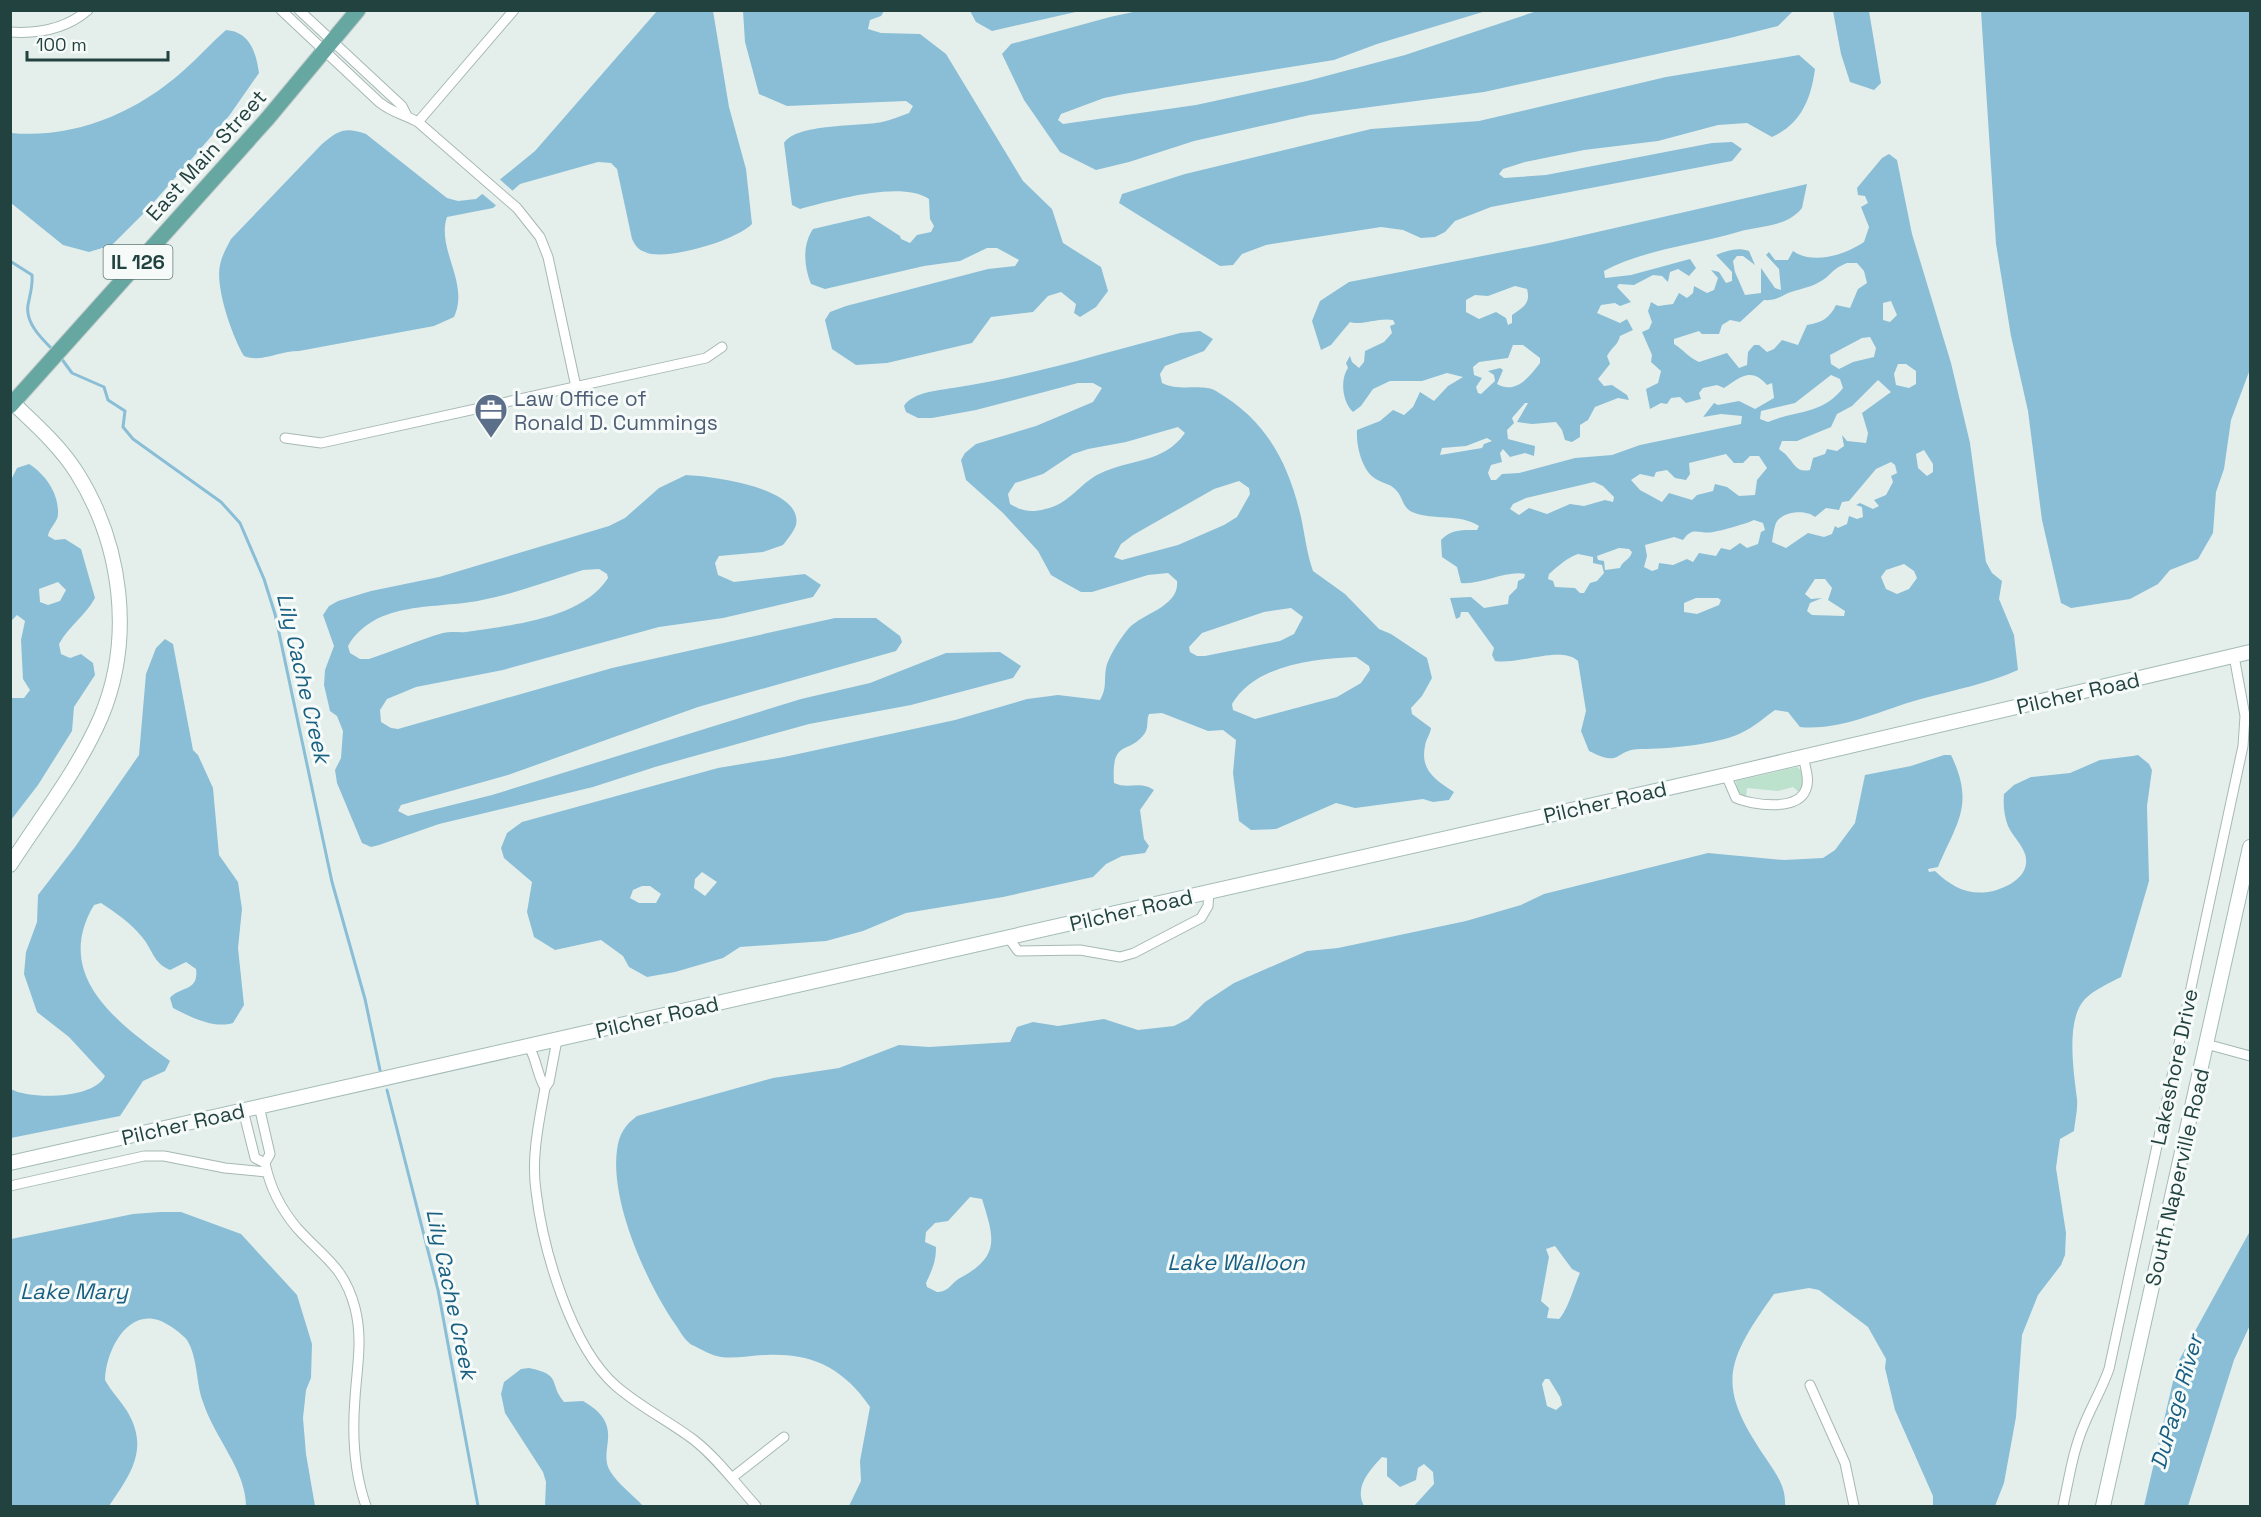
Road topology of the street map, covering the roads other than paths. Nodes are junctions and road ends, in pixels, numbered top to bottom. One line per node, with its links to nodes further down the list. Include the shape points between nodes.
1 (88, 10): 6 (street, via 53,30)
2 (281, 10): 7 (street)
3 (299, 10): 7 (street)
4 (358, 10): 7 (main road, East Main Street)
5 (514, 10): 8 (street)
6 (10, 32)
7 (328, 46): 8 (street); 11 (main road, East Main Street / IL 126)
8 (418, 122): 10 (street, via 533,225 545,247)
9 (722, 347): 10 (street, via 706,358)
10 (576, 387): 12 (street, via 321,443)
11 (12, 404): 18 (street, via 66,458 98,513 111,548 120,624 113,680 100,718 77,763)
12 (285, 438)
13 (2250, 652): 14 (street, Pilcher Road)
14 (2234, 656): 15 (street, Pilcher Road); 39 (street, Lakeshore Drive, via 2245,716 2243,746 2109,1369 2076,1446)
15 (1803, 756): 16 (street, Pilcher Road); 16 (street, via 1807,789 1787,804 1736,798)
16 (1726, 775): 19 (street, Pilcher Road)
17 (2250, 847): 22 (street, South Naperville Road)
18 (10, 865)
19 (1209, 892): 20 (street, Pilcher Road); 20 (street, via 1209,906 1201,918 1120,957 1080,950 1018,951)
20 (1008, 937): 21 (street, Pilcher Road)
21 (557, 1040): 23 (street, Pilcher Road); 25 (street)
22 (2206, 1044): 24 (street); 40 (street, South Naperville Road)
23 (529, 1047): 25 (street); 26 (street, Pilcher Road)
24 (2250, 1056)
25 (545, 1088): 35 (street, via 535,1146 536,1191 560,1293 583,1344 614,1385 695,1441)
26 (259, 1106): 27 (street, Pilcher Road); 28 (street)
27 (243, 1110): 29 (street); 30 (street, Pilcher Road)
28 (266, 1138): 29 (street); 31 (street, via 270,1154)
29 (251, 1141): 31 (street, via 255,1158)
30 (10, 1163)
31 (266, 1167): 32 (street, via 225,1168 144,1156); 36 (street, via 281,1206 297,1228 329,1257 354,1306 360,1332 352,1432)
32 (10, 1186)
33 (1810, 1385): 38 (street, via 1845,1463)
34 (784, 1437): 35 (street)
35 (733, 1478): 37 (street)
36 (366, 1506)
37 (756, 1506)
38 (1854, 1506)
39 (2063, 1506)
40 (2103, 1506)

